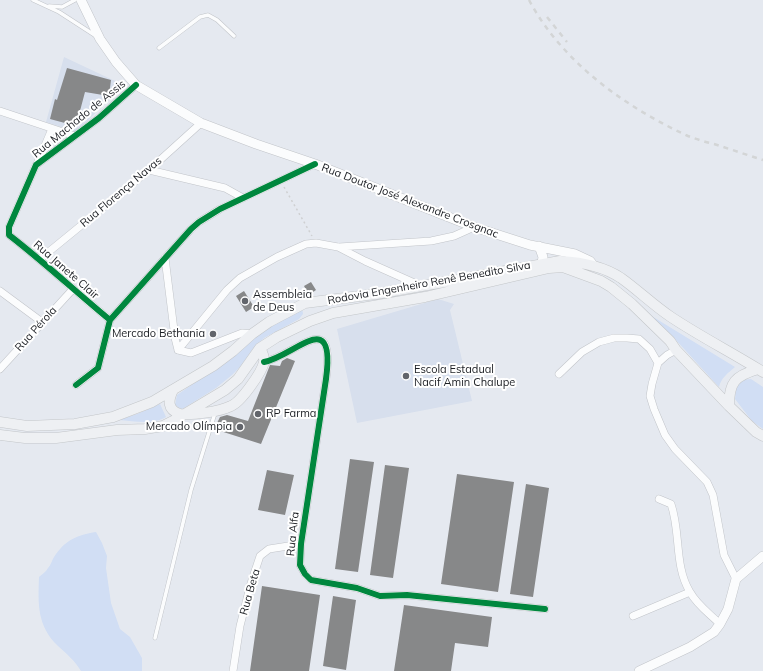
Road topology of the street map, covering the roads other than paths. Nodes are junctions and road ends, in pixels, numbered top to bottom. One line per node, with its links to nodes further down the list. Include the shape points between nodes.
1 (33, 0): 4 (lane)
2 (75, 0): 4 (lane, via 62,7)
3 (81, 0): 6 (main road, Rua Doutor José Alexandre Crosgnac)
4 (48, 6): 6 (lane)
5 (234, 36): 7 (lane, via 218,20 208,15 200,17)
6 (100, 39): 8 (main road, Rua Doutor José Alexandre Crosgnac)
7 (159, 48)
8 (136, 85): 10 (main road, Rua Doutor José Alexandre Crosgnac); 12 (street, Rua Machado de Assis)
9 (0, 111): 11 (street)
10 (201, 123): 13 (main road, Rua Doutor José Alexandre Crosgnac); 15 (street, Rua Florença Navas)
11 (52, 129): 12 (street); 14 (street)
12 (75, 136): 14 (street, Rua Machado de Assis)
13 (315, 164): 16 (street); 17 (main road, Rua Doutor José Alexandre Crosgnac)
14 (36, 165): 18 (street, Rua Machado de Assis)
15 (149, 170): 16 (street, via 225,188); 22 (street, Rua Florença Navas)
16 (243, 198): 21 (street, via 198,222)
17 (474, 227): 19 (main road, Rua Doutor José Alexandre Crosgnac); 20 (street, via 454,236 431,241)
18 (8, 235): 22 (street, Rua Janete Clair)
19 (539, 246): 23 (main road, via 543,257); 24 (main road, Rua Doutor José Alexandre Crosgnac, via 575,254)
20 (338, 247): 25 (street); 34 (street, via 306,244 277,257 235,282)
21 (165, 258): 29 (street); 34 (street)
22 (40, 259): 26 (street, Rua Janete Clair)
23 (542, 263): 24 (main road, Rodovia Engenheiro Renê Benedito Silva, via 572,261); 25 (main road, Rodovia Engenheiro Renê Benedito Silva)
24 (593, 265): 40 (main road, Rodovia Engenheiro Renê Benedito Silva, via 621,278 670,317)
25 (421, 286): 28 (main road, Rodovia Engenheiro Renê Benedito Silva)
26 (73, 289): 29 (street, Rua Janete Clair); 31 (street, Rua Pérola)
27 (0, 291): 31 (street)
28 (305, 303): 30 (main road, via 310,312); 32 (main road, Rodovia Engenheiro Renê Benedito Silva)
29 (110, 320): 42 (street, via 98,368)
30 (310, 321): 33 (main road, Rodovia Engenheiro Renê Benedito Silva); 35 (main road, Rodovia Engenheiro Renê Benedito Silva, via 333,313 425,298 549,268 563,267 611,287 632,304)
31 (42, 322): 39 (street, Rua Pérola)
32 (252, 334): 34 (street, via 242,333 191,353); 43 (main road, Rodovia Engenheiro Renê Benedito Silva, via 233,352)
33 (260, 348): 36 (main road); 38 (main road, Rodovia Engenheiro Renê Benedito Silva)
34 (178, 350)
35 (676, 350): 37 (street); 45 (main road, Rodovia Engenheiro Renê Benedito Silva)
36 (264, 362): 44 (main road); 52 (street, Rua Alfa, via 315,338 324,343 328,354)
37 (658, 363): 41 (street, via 650,348 639,339 614,338 599,342 582,352); 54 (street, via 650,396 654,409 665,435 675,449 707,482 724,555)
38 (247, 366): 44 (main road); 47 (main road, Rodovia Engenheiro Renê Benedito Silva, via 238,379 225,390)
39 (0, 369)
40 (760, 371): 45 (main road, via 745,373 738,377 730,389)
41 (559, 374)
42 (76, 385)
43 (173, 390): 47 (main road, via 169,402 171,409); 48 (main road, Rodovia Engenheiro Renê Benedito Silva, via 152,402 113,417 75,424 27,426)
44 (245, 392): 46 (main road, via 236,403)
45 (729, 406): 50 (main road, Rodovia Engenheiro Renê Benedito Silva)
46 (216, 411): 47 (main road); 59 (lane, via 191,490)
47 (184, 414): 49 (main road, Rodovia Engenheiro Renê Benedito Silva, via 163,426 145,429 56,438)
48 (0, 422)
49 (0, 435)
50 (763, 436)
51 (659, 499): 55 (street, via 671,504 679,560)
52 (301, 544): 56 (street, Rua Alfa, via 300,565 311,580 357,588 380,596 408,595); 60 (street, Rua Beta, via 269,549 260,556 240,626)
53 (763, 556): 54 (main road)
54 (736, 578): 58 (main road, via 728,609)
55 (690, 592): 57 (street); 58 (street)
56 (545, 609)
57 (633, 616)
58 (720, 624): 61 (main road, via 704,639)
59 (155, 638)
60 (233, 671)
61 (639, 671)

